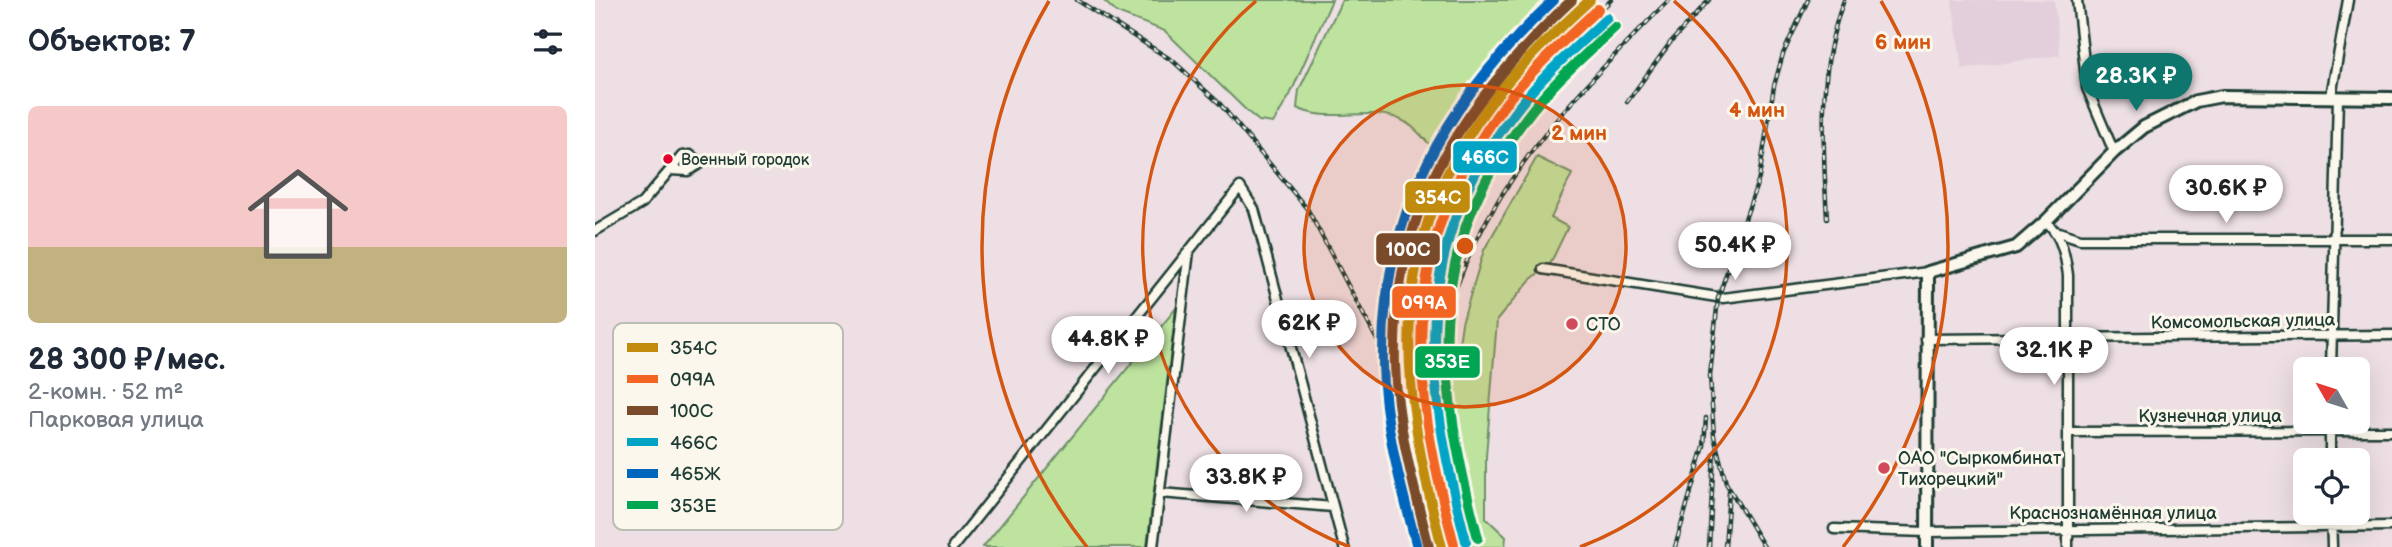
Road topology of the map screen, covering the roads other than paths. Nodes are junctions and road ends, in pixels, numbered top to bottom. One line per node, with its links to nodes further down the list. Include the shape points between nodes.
1 (2077, 0): 5 (street, via 2087,88)
2 (2348, 0): 3 (street)
3 (2334, 97): 4 (main road); 5 (main road, via 2196,100 2144,127); 10 (street)
4 (2392, 98)
5 (2114, 152): 7 (main road)
6 (670, 170): 8 (street, via 642,203)
7 (2046, 222): 9 (street); 14 (main road, via 2016,247)
8 (595, 231)
9 (2056, 231): 10 (street, via 2080,239); 18 (street, via 2068,275)
10 (2332, 239): 11 (street); 15 (street)
11 (2392, 239)
12 (1189, 251): 24 (street); 25 (street, via 1240,187 1254,209); 31 (street)
13 (1543, 269): 14 (street, via 1723,299)
14 (1928, 272): 17 (main road)
15 (2332, 335): 16 (street, Комсомольская улица); 18 (street, Комсомольская улица); 19 (street)
16 (2392, 335)
17 (1926, 339): 18 (street, Комсомольская улица); 30 (main road)
18 (2067, 339): 23 (street)
19 (2331, 357)
20 (2293, 427): 23 (street, Кузнечная улица)
21 (2370, 429): 22 (street, Кузнечная улица)
22 (2392, 431)
23 (2069, 432): 27 (street)
24 (1160, 493): 25 (street); 32 (street)
25 (1333, 507): 33 (street)
26 (2392, 526): 28 (street, Краснознамённая улица)
27 (2067, 528): 28 (street, Краснознамённая улица); 30 (street, Краснознамённая улица); 35 (street)
28 (2331, 528): 36 (street)
29 (1834, 529): 30 (street, Краснознамённая улица)
30 (1927, 531): 34 (main road)
31 (953, 547)
32 (1153, 547)
33 (1344, 547)
34 (1927, 547)
35 (2068, 547)
36 (2332, 547)

